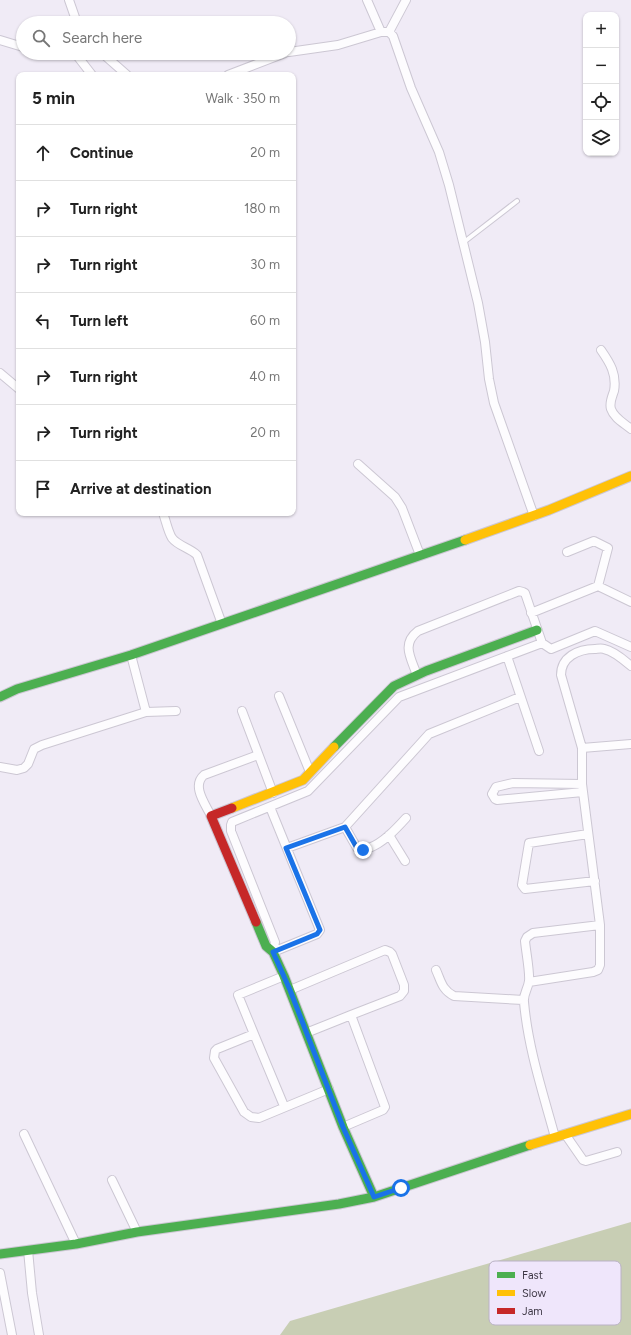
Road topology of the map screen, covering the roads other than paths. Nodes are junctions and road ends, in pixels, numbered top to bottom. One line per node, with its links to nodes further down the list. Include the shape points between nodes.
1 (69, 0): 4 (street)
2 (367, 0): 5 (street)
3 (406, 0): 5 (street)
4 (75, 16)
5 (385, 32): 8 (street, via 338,45); 16 (street, via 393,36 411,88 439,152)
6 (0, 40): 7 (street)
7 (16, 45)
8 (296, 51)
9 (80, 60): 12 (street)
10 (110, 60): 13 (street)
11 (267, 60): 14 (street)
12 (90, 72)
13 (124, 72)
14 (236, 72)
15 (517, 201): 16 (lane)
16 (464, 242): 24 (street, via 478,303 494,403)
17 (601, 350): 20 (street, via 612,367 615,379 611,410 614,416)
18 (0, 373): 19 (street)
19 (16, 386)
20 (631, 429)
21 (358, 464): 26 (street, via 395,497 402,508)
22 (631, 476): 24 (street)
23 (164, 516): 30 (street, via 172,538 197,555)
24 (534, 516): 26 (street)
25 (567, 552): 27 (street, via 594,541 608,548)
26 (420, 555): 30 (street)
27 (598, 586): 28 (street); 29 (street)
28 (631, 602)
29 (532, 613): 31 (street); 38 (street, via 525,593 519,591 418,631 407,647)
30 (222, 624): 34 (street)
31 (538, 630): 32 (street); 37 (street)
32 (542, 643): 33 (street, via 551,649 595,631); 35 (street)
33 (631, 647)
34 (131, 655): 41 (street, via 16,689); 45 (street)
35 (507, 656): 39 (street); 42 (street)
36 (631, 666): 47 (street, via 604,649 588,649 567,658 561,675)
37 (426, 670): 38 (street); 39 (street)
38 (417, 675): 51 (street, via 394,686)
39 (432, 684): 56 (street, via 399,697 308,791)
40 (279, 696): 51 (street)
41 (0, 697)
42 (520, 697): 48 (street); 61 (street, via 429,734)
43 (176, 710): 45 (street)
44 (242, 711): 49 (street)
45 (146, 712): 50 (street, via 42,744 34,750 24,768 17,770)
46 (631, 744): 47 (street)
47 (582, 748): 54 (street)
48 (539, 751)
49 (258, 755): 55 (street); 59 (street, via 201,778 198,784 199,791)
50 (0, 767)
51 (310, 772): 53 (street)
52 (532, 783): 54 (street); 57 (street); 57 (street, via 500,785 492,794 497,800)
53 (292, 785): 55 (street); 56 (street)
54 (582, 788): 57 (street); 62 (street)
55 (273, 793): 59 (street)
56 (296, 796): 58 (street)
57 (533, 797)
58 (270, 807): 64 (street); 68 (street, via 235,820 230,828 275,942)
59 (211, 816): 68 (street, via 266,946)
60 (406, 818): 63 (street)
61 (345, 827): 63 (street, via 357,848 363,850); 64 (street)
62 (588, 834): 66 (street); 66 (street, via 529,843 522,886 525,889)
63 (389, 835): 65 (street)
64 (286, 848): 68 (street, via 320,930 317,934)
65 (405, 862)
66 (594, 881): 67 (street)
67 (600, 925): 71 (street, via 598,970); 71 (street, via 527,937 525,941)
68 (273, 952): 70 (street)
69 (436, 970): 73 (street, via 444,989 454,996)
70 (284, 976): 72 (street); 76 (street, via 238,995)
71 (529, 982): 73 (street)
72 (290, 990): 74 (street, via 385,950 390,952 405,988 403,994); 75 (street)
73 (523, 1000): 83 (street, via 533,1055)
74 (351, 1016): 75 (street); 80 (street, via 385,1107)
75 (306, 1033): 77 (street)
76 (254, 1034): 78 (street); 78 (street, via 219,1047 214,1051 214,1058 247,1115 259,1118)
77 (329, 1089): 78 (street); 80 (street)
78 (284, 1106)
79 (631, 1114): 82 (street)
80 (343, 1127): 86 (street)
81 (24, 1134): 88 (street)
82 (565, 1134): 83 (street); 84 (street, via 583,1160)
83 (555, 1137): 86 (street)
84 (617, 1152)
85 (112, 1180): 87 (street)
86 (374, 1197): 87 (street)
87 (137, 1232): 88 (street)
88 (76, 1244): 89 (street)
89 (28, 1250): 90 (street); 93 (street)
90 (0, 1254)
91 (0, 1273): 92 (street)
92 (12, 1335)
93 (39, 1335)

